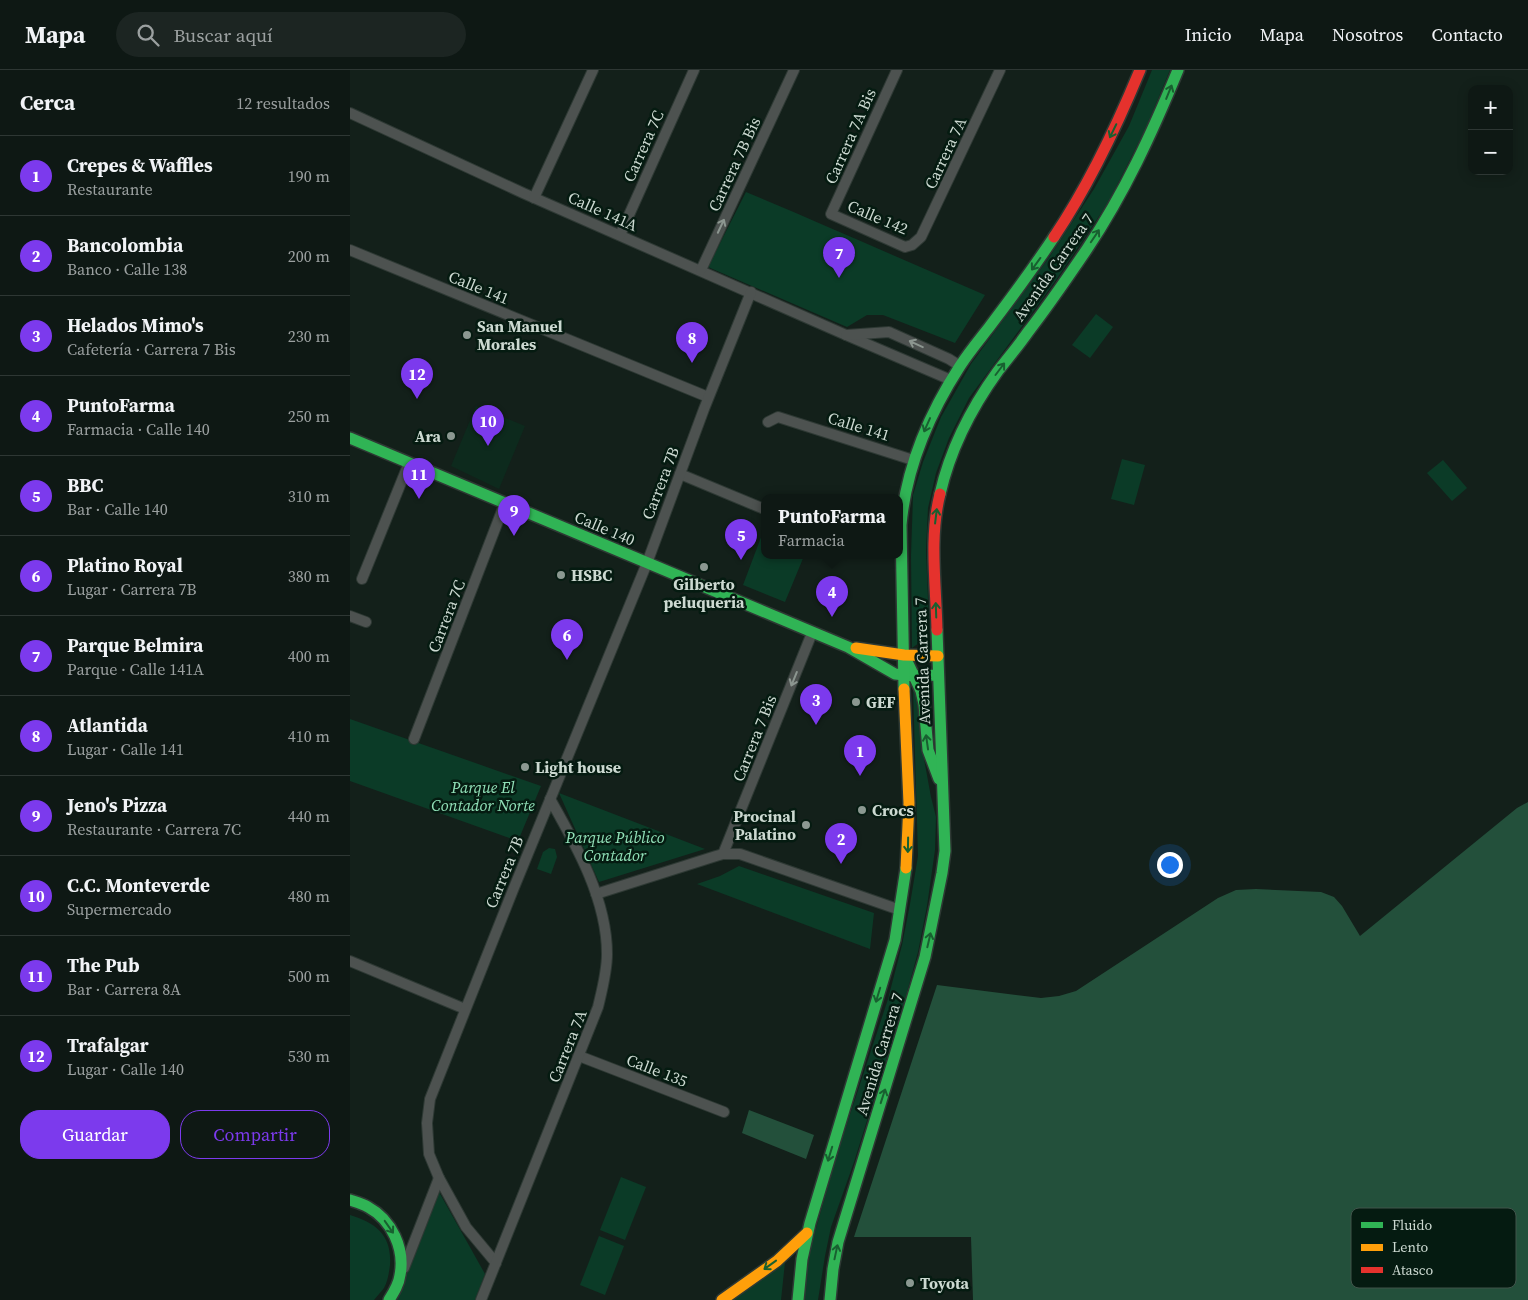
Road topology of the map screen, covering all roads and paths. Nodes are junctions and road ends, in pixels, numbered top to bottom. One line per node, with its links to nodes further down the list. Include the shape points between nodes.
1 (593, 70): 9 (street)
2 (694, 70): 11 (street, Carrera 7C)
3 (794, 70): 14 (street, Carrera 7B Bis, one-way to 3)
4 (897, 70): 10 (street, Carrera 7A Bis)
5 (1000, 70): 12 (street, Carrera 7A, via 921,237)
6 (1140, 70): 17 (main road, Avenida Carrera 7, one-way to 17, via 1115,129 1063,224)
7 (1178, 70): 36 (main road, Avenida Carrera 7, one-way to 7, via 935,522 938,499 951,458 997,373 1108,216 1152,133)
8 (350, 113): 9 (street, Calle 141A)
9 (534, 198): 11 (street, Calle 141A)
10 (831, 214): 12 (street, Calle 142, via 901,246)
11 (620, 235): 14 (street, Calle 141A)
12 (912, 245)
13 (350, 250): 19 (street, Calle 141)
14 (701, 270): 15 (street, Calle 141A)
15 (751, 292): 16 (street, Calle 141A); 19 (street, Carrera 7B)
16 (846, 335): 17 (street, Calle 141A, one-way to 16, via 890,332); 18 (street, Calle 141A)
17 (960, 366): 18 (main road, Avenida Carrera 7)
18 (951, 380): 22 (main road, Avenida Carrera 7, one-way to 22)
19 (708, 397): 24 (street, Carrera 7B)
20 (768, 422): 22 (street, Calle 141, via 778,417)
21 (350, 438): 23 (main road, Calle 140)
22 (913, 460): 25 (main road, Avenida Carrera 7)
23 (409, 463): 26 (main road, Calle 140); 30 (street)
24 (680, 474): 27 (street); 29 (street, Carrera 7B)
25 (903, 501)
26 (505, 503): 29 (main road, Calle 140); 39 (street, Carrera 7C)
27 (761, 508)
28 (902, 559): 35 (main road, Avenida Carrera 7)
29 (647, 563): 33 (main road, Calle 140); 41 (street, Carrera 7B)
30 (362, 579)
31 (350, 616): 32 (street)
32 (366, 622)
33 (812, 633): 34 (main road, Calle 140); 42 (street, Carrera 7 Bis, one-way to 42)
34 (848, 647): 35 (main road, Calle 140); 38 (main road, Calle 140, via 888,670)
35 (904, 655): 36 (main road, Calle 140); 38 (main road, Avenida Carrera 7)
36 (938, 656): 37 (main road, Avenida Carrera 7)
37 (938, 675): 38 (main road, Calle 140); 40 (main road, Avenida Carrera 7)
38 (909, 676): 40 (main road, one-way to 38, via 928,750 923,697); 44 (main road, Avenida Carrera 7, one-way to 44, via 909,832 906,880)
39 (414, 739)
40 (942, 788): 58 (main road, Avenida Carrera 7, one-way to 40, via 834,1260 843,1222 933,924 945,851)
41 (550, 799): 43 (street, Carrera 7A); 46 (street, Carrera 7B)
42 (723, 854): 43 (street); 44 (street, via 749,856)
43 (596, 894): 47 (street, Carrera 7A, via 607,953 605,975 598,1007)
44 (900, 910): 51 (main road, Avenida Carrera 7, one-way to 51, via 895,940)
45 (350, 961): 46 (street)
46 (465, 1009): 49 (street, Carrera 7B, via 430,1099 427,1123 430,1154)
47 (579, 1056): 48 (street, Calle 135); 52 (street, Carrera 7A)
48 (724, 1112)
49 (438, 1178): 52 (street, Carrera 7B, via 466,1227); 53 (street)
50 (350, 1200): 53 (main road, one-way to 53, via 371,1209 386,1222 402,1252)
51 (807, 1233): 56 (main road, one-way to 56); 57 (main road, Avenida Carrera 7)
52 (496, 1263): 55 (street, Carrera 7A)
53 (402, 1272): 54 (main road)
54 (389, 1300)
55 (481, 1300)
56 (722, 1300)
57 (798, 1300)
58 (830, 1300)

